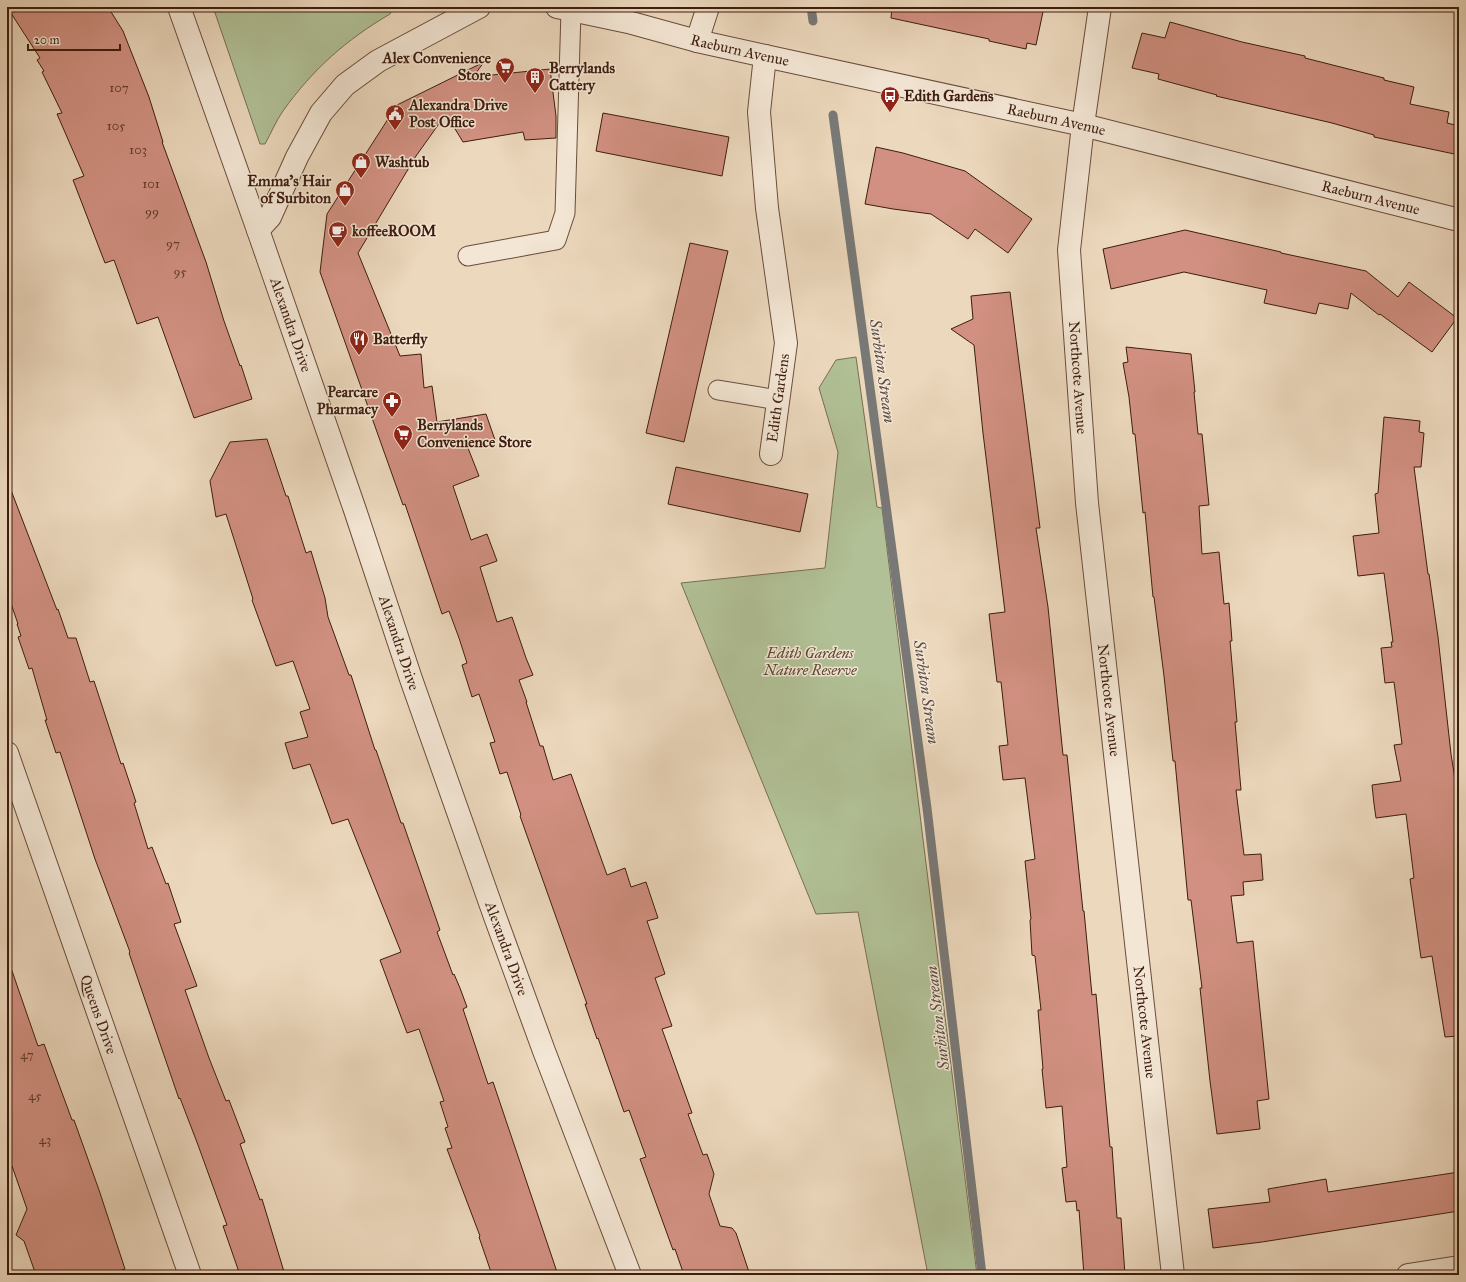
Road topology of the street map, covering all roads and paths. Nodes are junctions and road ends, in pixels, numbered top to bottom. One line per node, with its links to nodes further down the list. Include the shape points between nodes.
1 (179, 7): 10 (street, Alexandra Drive)
2 (480, 7): 10 (street, via 378,61 345,85 321,113 296,157 270,217)
3 (708, 7): 6 (street)
4 (1100, 7): 8 (street, Northcote Avenue)
5 (564, 9): 6 (street, Raeburn Avenue, via 628,22); 11 (lane, via 565,213 556,240)
6 (697, 41): 7 (street, Raeburn Avenue)
7 (765, 56): 8 (street, Raeburn Avenue); 13 (street, Edith Gardens, via 758,112 767,208 786,343)
8 (1083, 125): 9 (street, Raeburn Avenue); 19 (street, Northcote Avenue, via 1069,250 1087,503)
9 (1459, 220)
10 (258, 230): 18 (street, Alexandra Drive, via 494,914)
11 (468, 256)
12 (718, 390): 13 (lane)
13 (778, 400): 14 (street, Edith Gardens)
14 (771, 454)
15 (7, 753): 17 (street, Queens Drive)
16 (1459, 1267): 20 (street)
17 (190, 1275)
18 (630, 1275)
19 (1173, 1275)
20 (1408, 1275)

